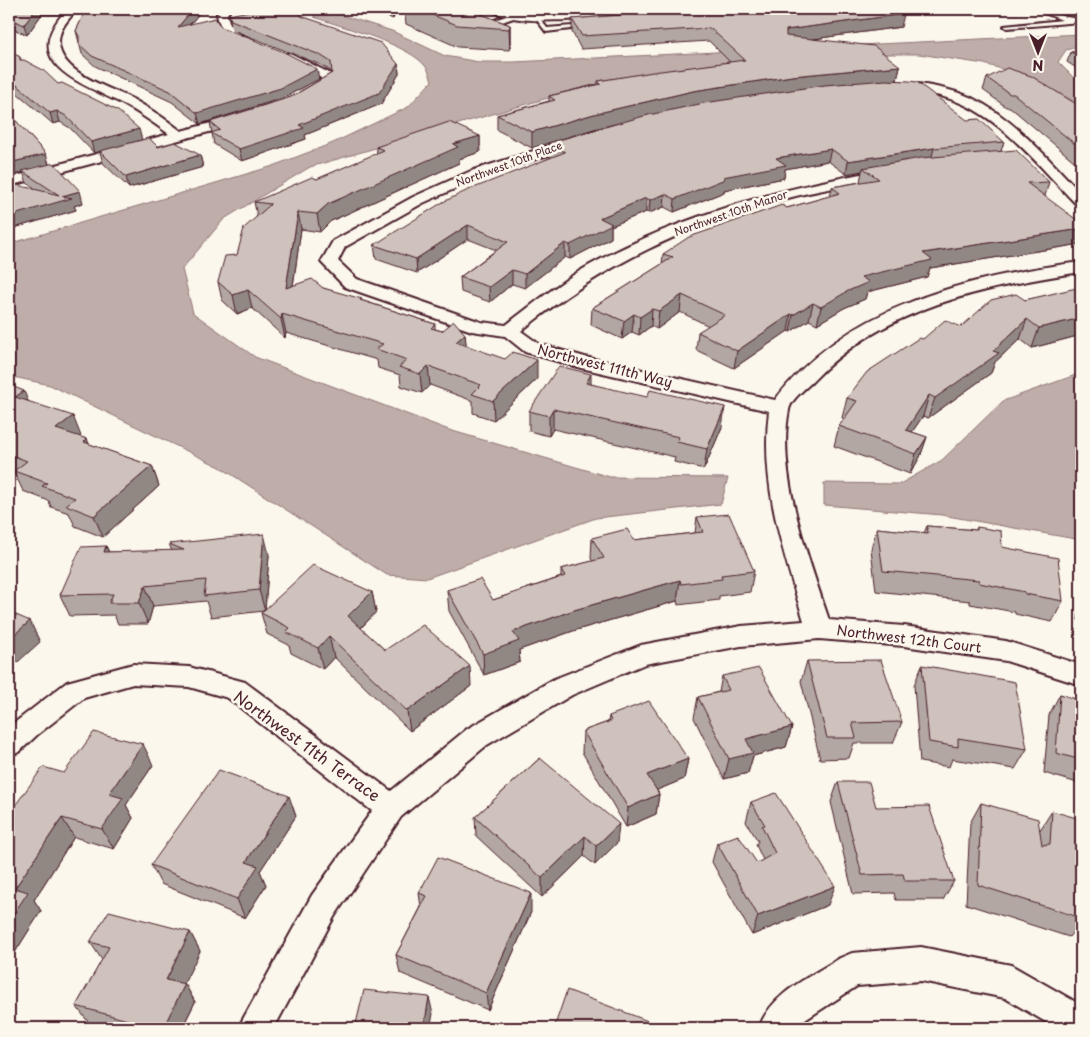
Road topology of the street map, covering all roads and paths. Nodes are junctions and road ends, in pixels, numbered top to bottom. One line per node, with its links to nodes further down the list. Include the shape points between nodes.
1 (72, 9): 16 (street, via 58,24 52,39 54,53 63,66 95,88 145,111)
2 (226, 9): 14 (street, via 222,14 222,24 228,33 290,56 327,77 326,84)
3 (496, 9): 6 (street)
4 (653, 9): 7 (street)
5 (1036, 9): 10 (lane)
6 (517, 15): 7 (street); 8 (lane, via 491,24)
7 (536, 17): 11 (lane, via 546,30)
8 (482, 21)
9 (1081, 21): 10 (lane)
10 (1073, 22): 12 (lane)
11 (593, 26)
12 (1007, 26)
13 (882, 87): 18 (street, via 919,87 970,102)
14 (295, 100)
15 (253, 115): 16 (street)
16 (181, 137): 21 (street)
17 (589, 137): 24 (street, Northwest 10th Place, via 476,174 418,200 339,244 329,262 351,283 478,327)
18 (1037, 157): 19 (street); 22 (street)
19 (1018, 159)
20 (908, 169): 24 (street, Northwest 10th Manor, via 776,195 649,242 591,272 536,308)
21 (9, 182)
22 (1081, 201)
23 (1081, 267): 25 (street, via 1029,274 912,308 858,334 812,368)
24 (510, 331): 25 (street, Northwest 111th Way, via 532,348 581,362)
25 (780, 407): 26 (street, via 776,455 782,500)
26 (819, 629): 27 (street, Northwest 12th Court, via 904,636 1006,651); 29 (street, Northwest 12th Court, via 741,636 641,654 564,687 477,737)
27 (1081, 675)
28 (9, 744): 29 (street, Northwest 11th Terrace, via 76,690 133,674 189,678 236,690)
29 (391, 808): 31 (street, via 323,906)
30 (1081, 1024): 32 (street, via 1010,982 921,964 852,970 787,1012)
31 (255, 1028)
32 (776, 1028)

